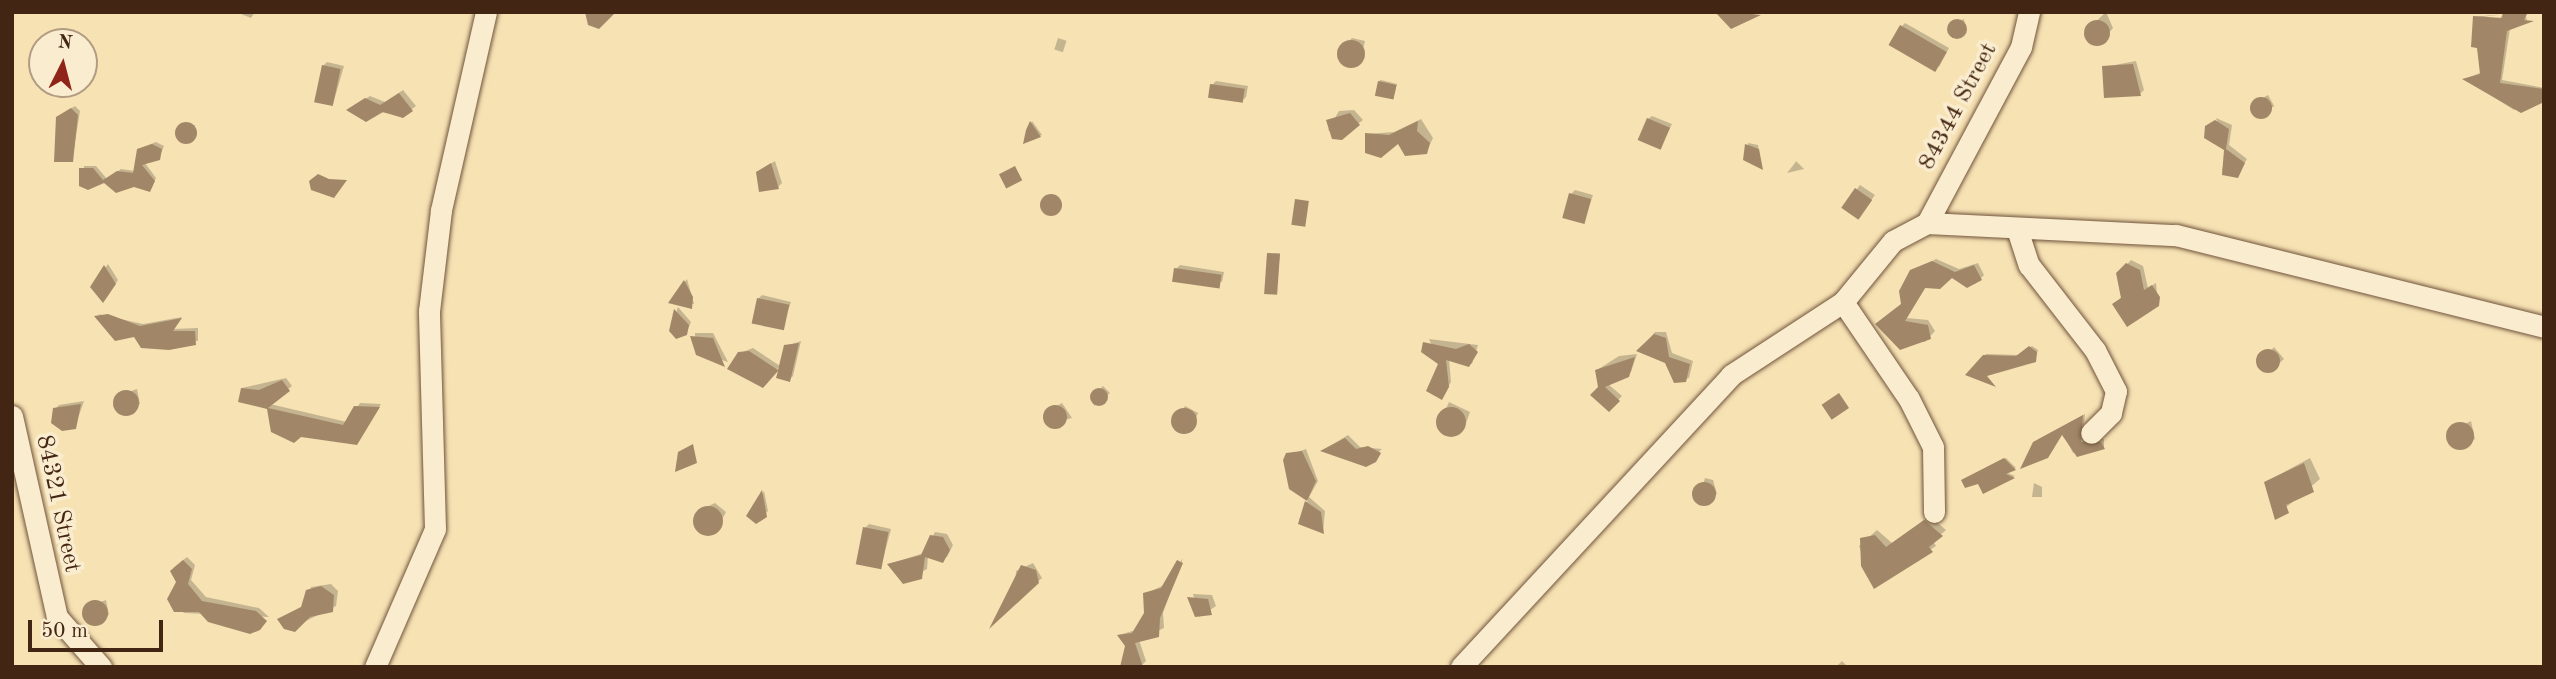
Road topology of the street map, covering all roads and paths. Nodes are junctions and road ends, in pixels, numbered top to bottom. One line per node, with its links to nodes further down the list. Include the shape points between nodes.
1 (486, 12): 11 (street, via 441,210 429,311 435,529)
2 (2029, 12): 3 (street, 84344 Street, via 2021,47)
3 (1927, 223): 4 (street); 5 (street, via 1893,241)
4 (2017, 229): 6 (street, via 2176,235); 8 (street, via 2029,265 2095,350 2116,391 2111,413)
5 (1843, 302): 9 (street, via 1909,399 1933,447); 12 (street, via 1731,375)
6 (2544, 327)
7 (12, 416): 10 (street, 84321 Street, via 57,617)
8 (2091, 433)
9 (1934, 512)
10 (101, 667)
11 (375, 667)
12 (1461, 667)

